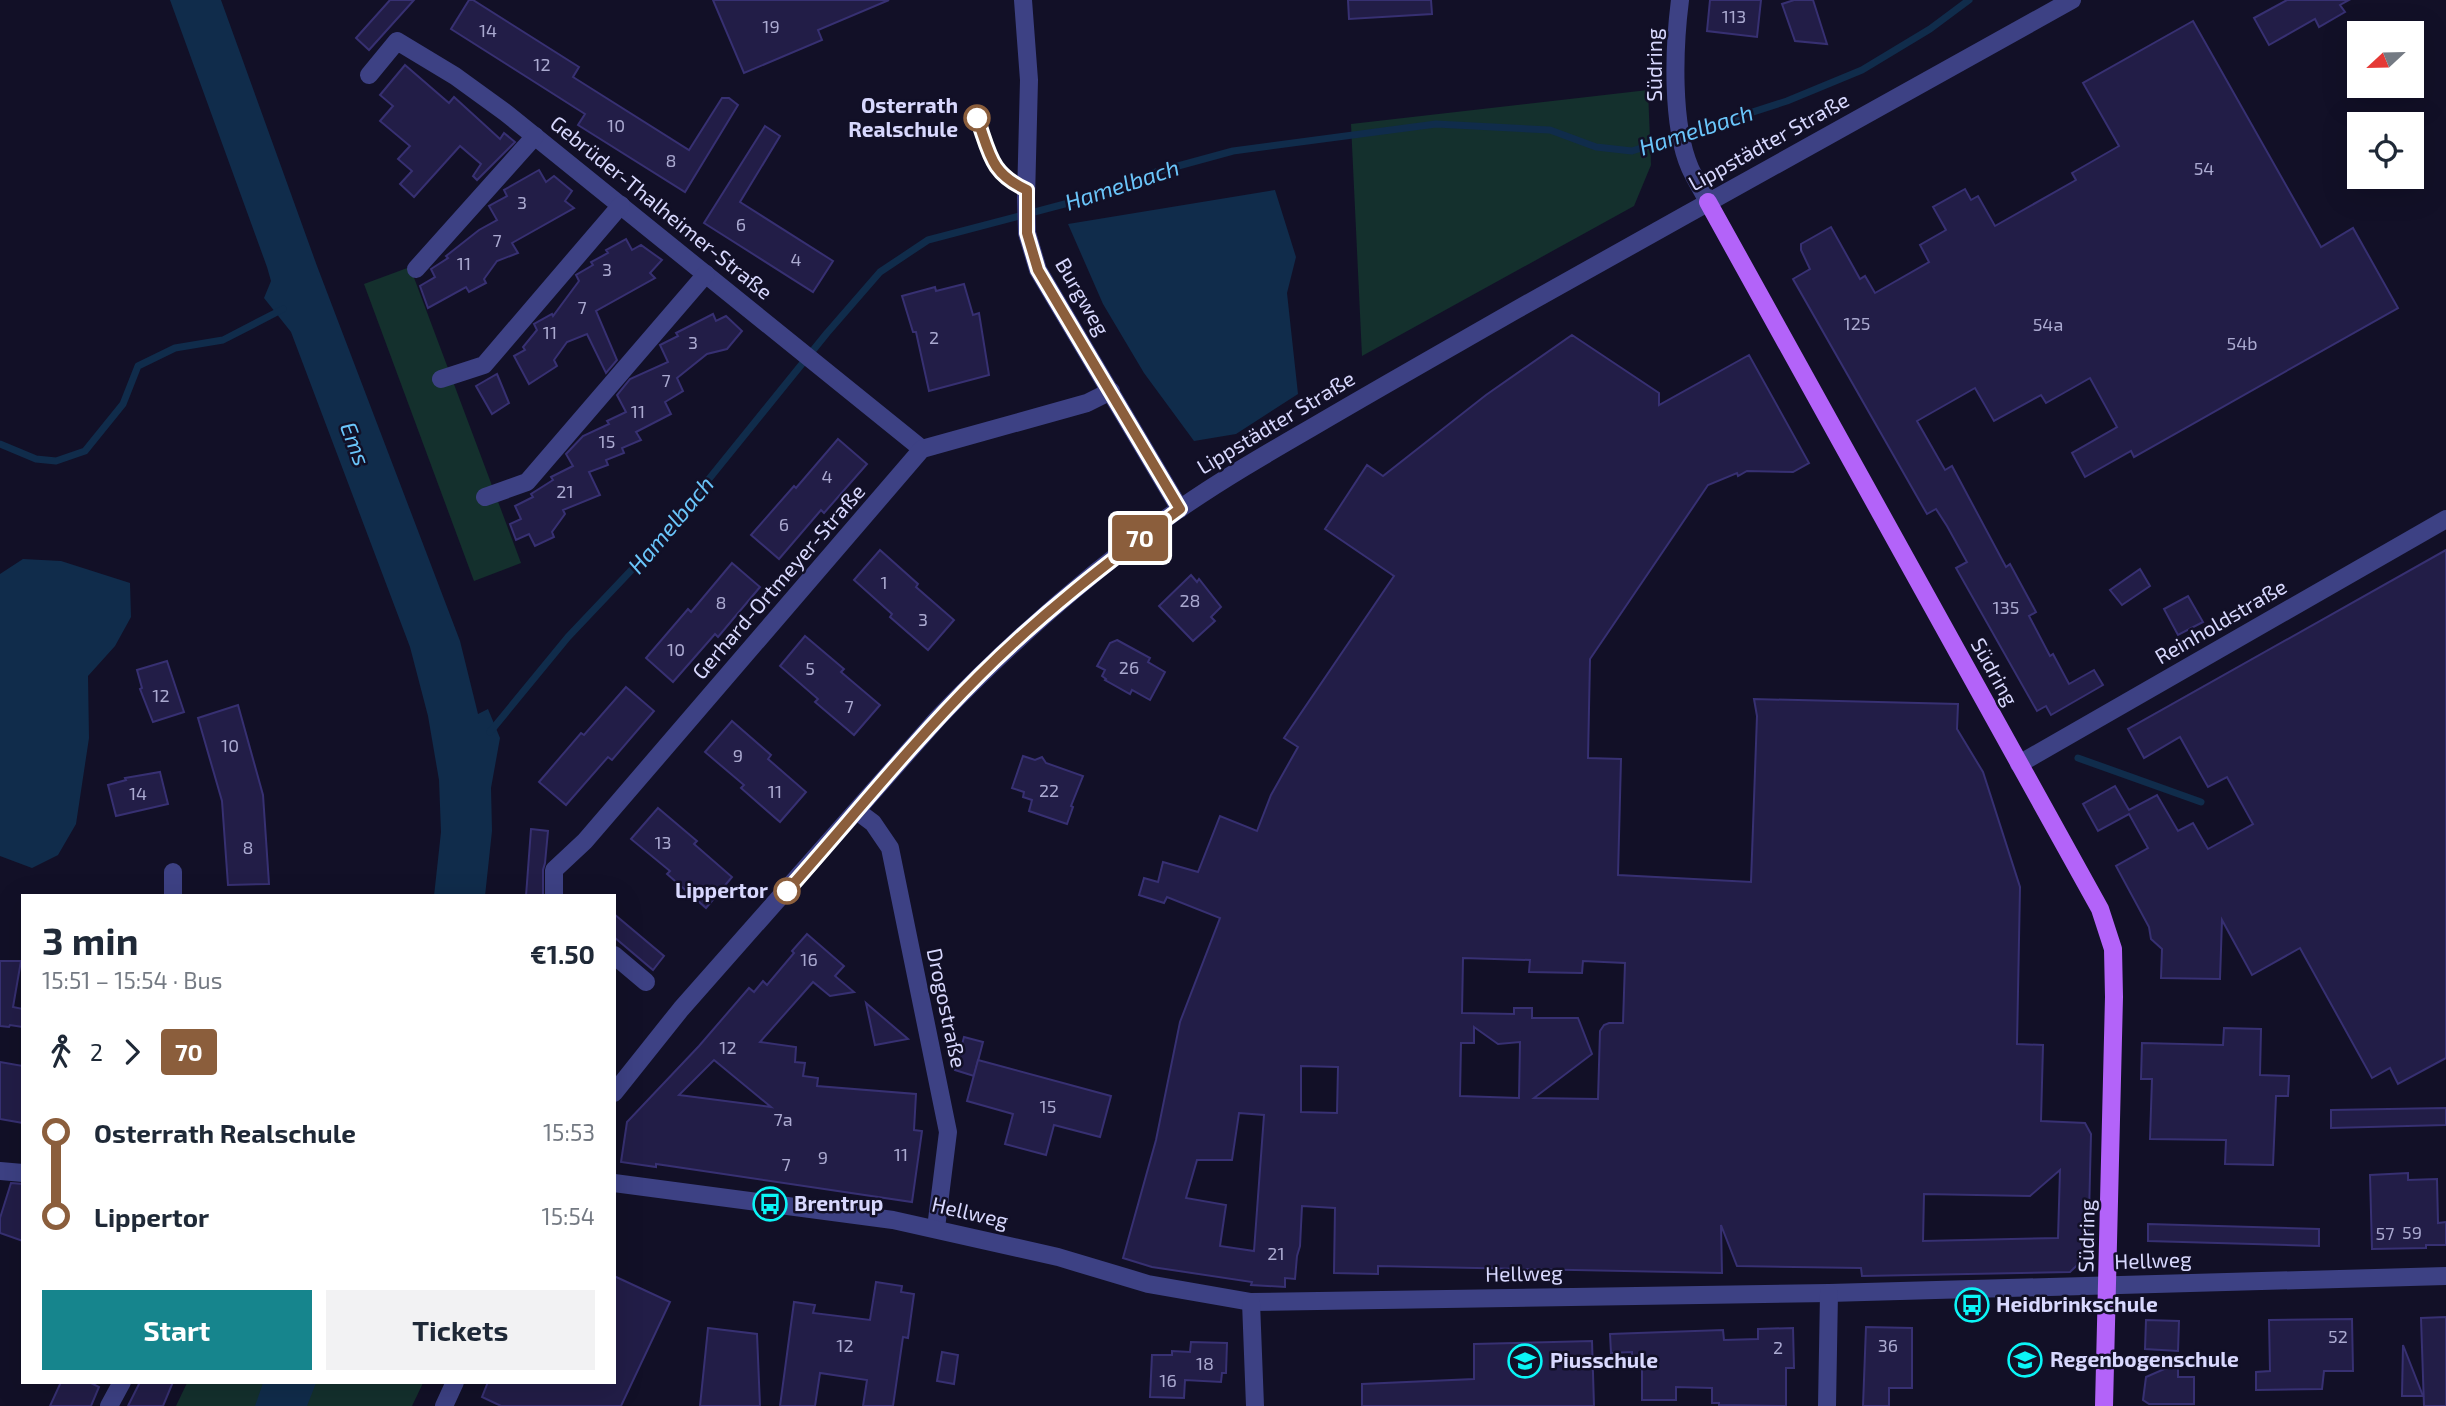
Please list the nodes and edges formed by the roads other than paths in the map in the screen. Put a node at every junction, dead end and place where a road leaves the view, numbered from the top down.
1 (1023, 0) edge
2 (1680, 0) edge
3 (2072, 0) edge
4 (369, 75) dead end
5 (535, 136) junction
6 (1708, 202) junction
7 (621, 205) junction
8 (416, 269) dead end
9 (706, 274) junction
10 (441, 379) dead end
11 (1111, 391) junction
12 (922, 449) junction
13 (485, 497) dead end
14 (1180, 509) junction
15 (2446, 519) edge
16 (2019, 764) junction
17 (857, 811) junction
18 (173, 872) dead end
19 (173, 894) edge
20 (554, 894) edge
21 (616, 957) edge
22 (646, 982) dead end
23 (633, 1069) junction
24 (616, 1080) edge
25 (616, 1090) edge
26 (0, 1171) edge
27 (21, 1173) edge
28 (616, 1182) edge
29 (936, 1228) junction
30 (2446, 1276) edge
31 (2108, 1286) junction
32 (1829, 1293) junction
33 (1251, 1302) junction
34 (121, 1384) edge
35 (454, 1384) edge
36 (109, 1406) edge
37 (444, 1406) edge
38 (1255, 1406) edge
39 (1827, 1406) edge
40 (2104, 1406) edge

1 - 11 street, Burgweg
2 - 6 street, Südring
3 - 6 street, Lippstädter Straße
4 - 5 street, Gebrüder-Thalheimer-Straße
5 - 7 street, Gebrüder-Thalheimer-Straße
5 - 8 street
6 - 14 street, Lippstädter Straße
6 - 16 main road, Südring
7 - 9 street, Gebrüder-Thalheimer-Straße
7 - 10 street
9 - 12 street, Gebrüder-Thalheimer-Straße
9 - 13 street
11 - 12 street
11 - 14 street, Burgweg
12 - 20 street, Gerhard-Ortmeyer-Straße
14 - 17 street, Lippstädter Straße
15 - 16 street, Reinholdstraße
16 - 31 main road, Südring
17 - 23 street, Lippstädter Straße
17 - 29 street, Drogostraße
18 - 19 street
21 - 22 street
23 - 24 street
23 - 25 street, Lippstädter Straße
26 - 27 street
28 - 29 street, Hellweg
29 - 33 street, Hellweg
30 - 31 street, Hellweg
31 - 32 street, Hellweg
31 - 40 main road, Südring
32 - 33 street, Hellweg
32 - 39 street
33 - 38 street
34 - 36 street
35 - 37 street

